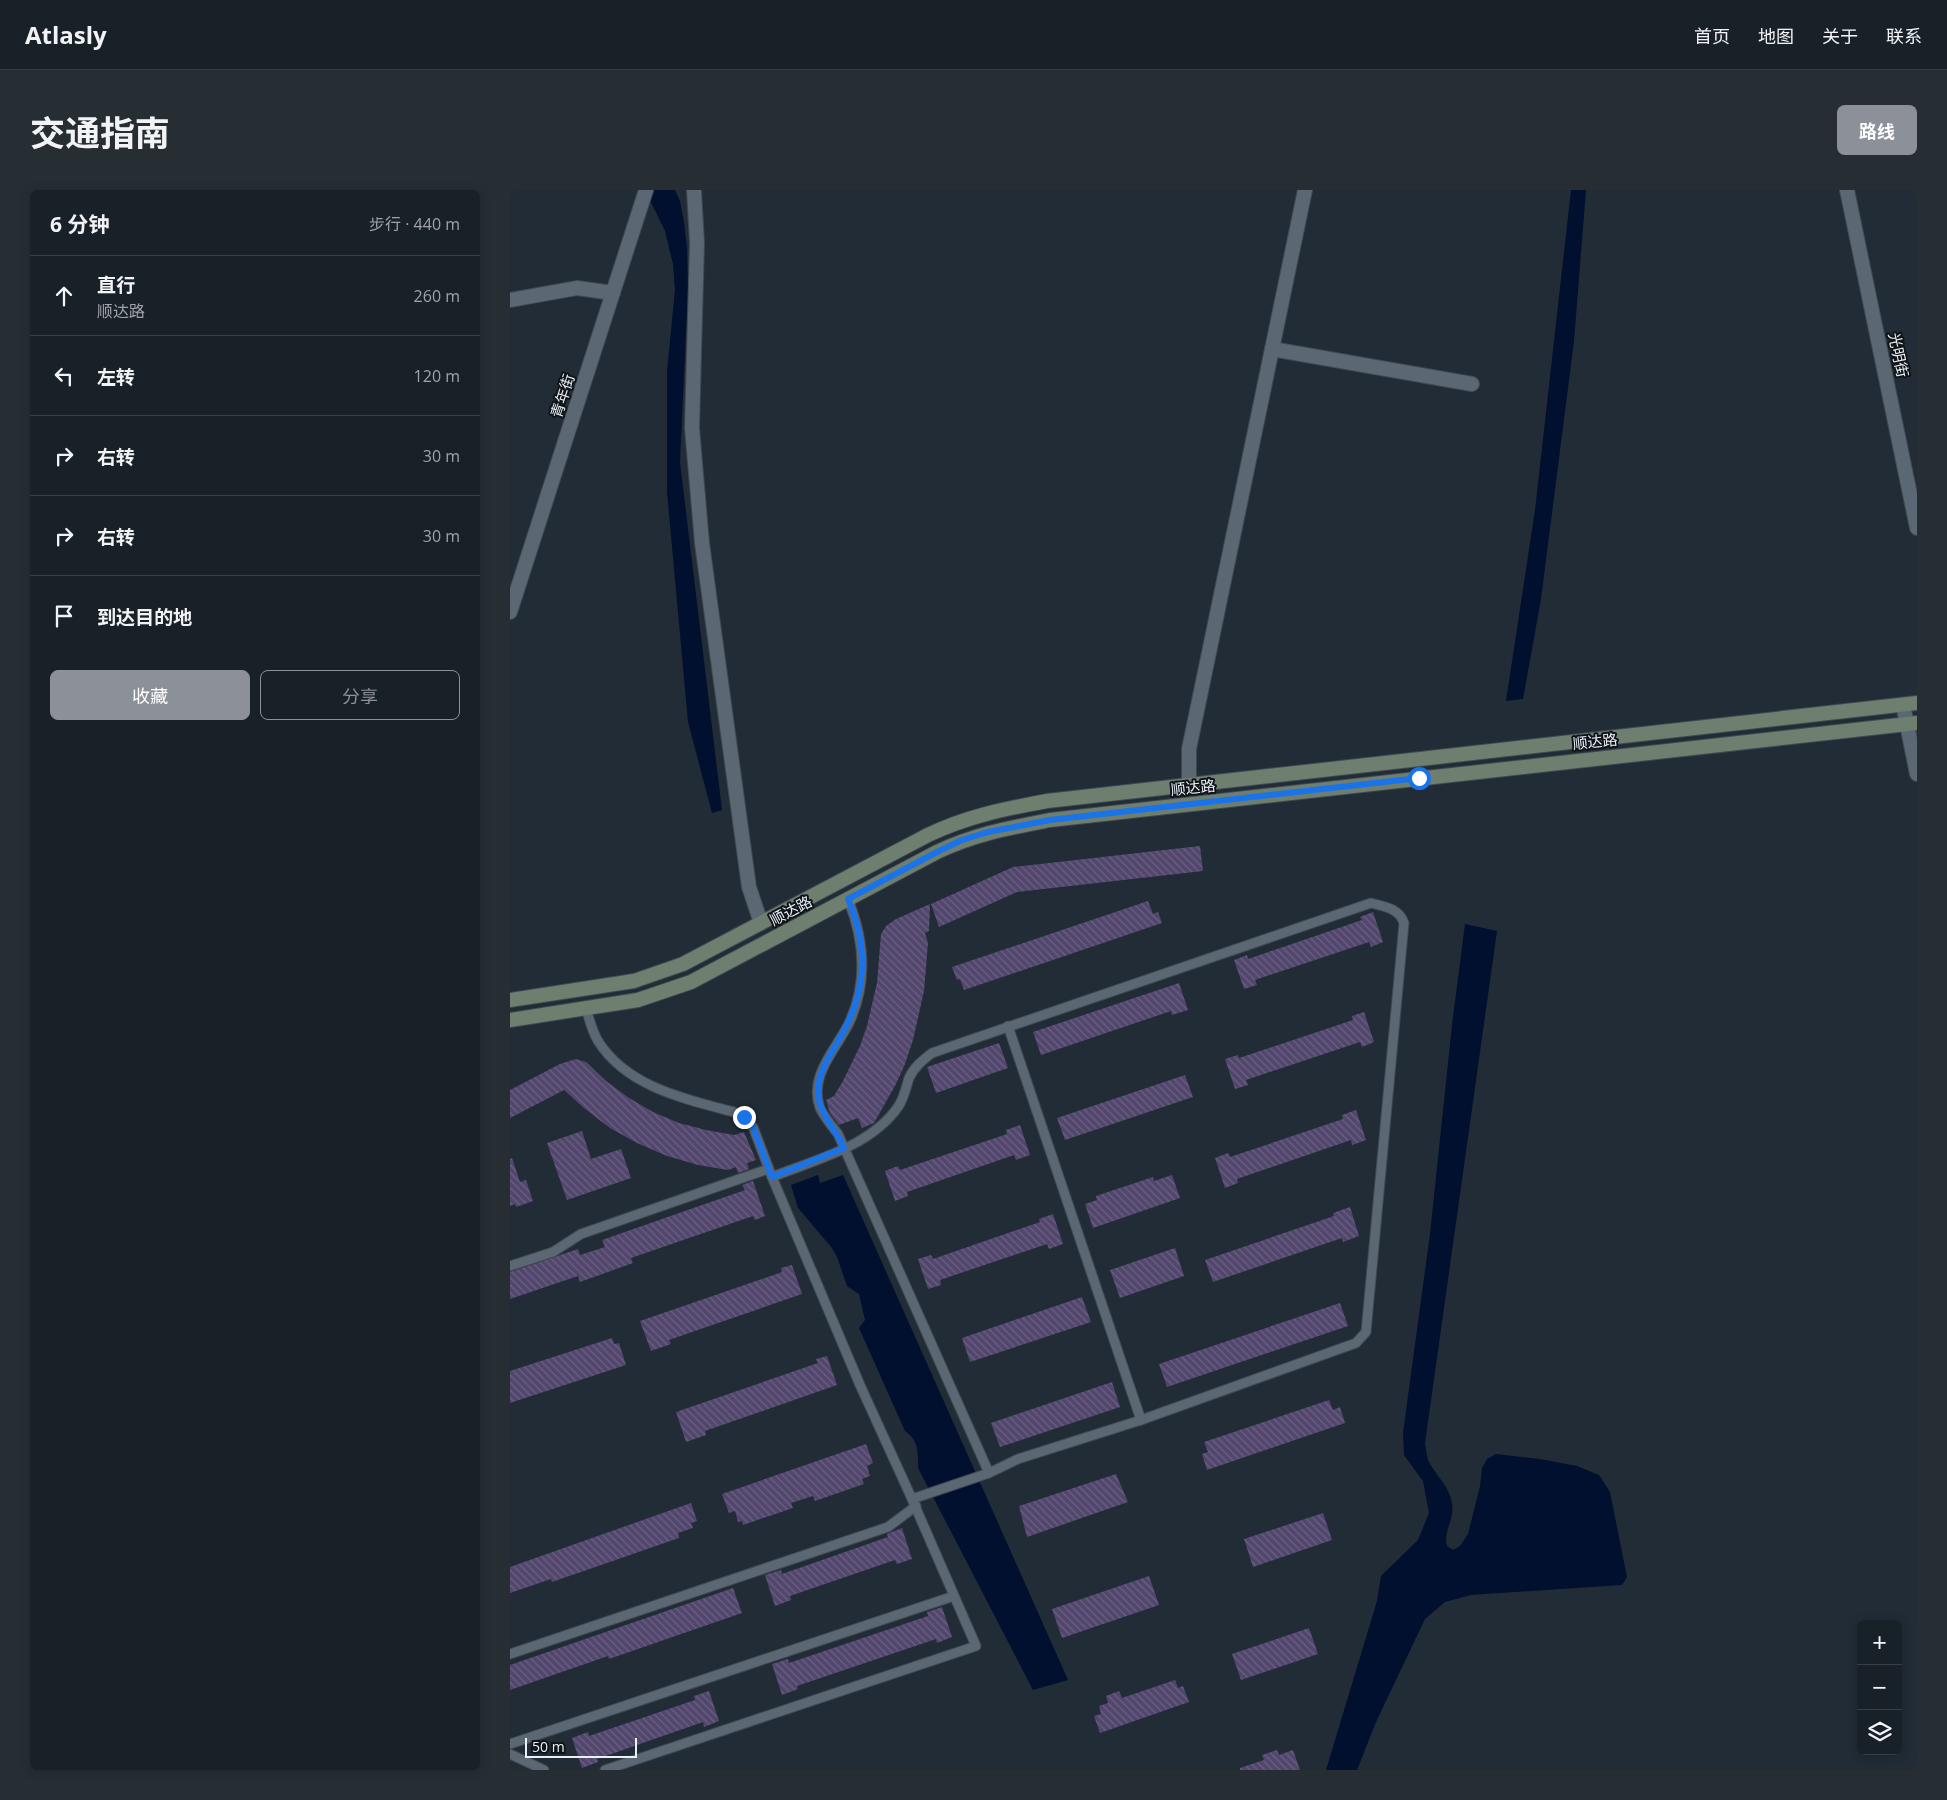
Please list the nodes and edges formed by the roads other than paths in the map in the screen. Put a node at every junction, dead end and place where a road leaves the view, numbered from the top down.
1 (646, 190) edge
2 (694, 190) edge
3 (1305, 190) edge
4 (1847, 190) edge
5 (613, 293) junction
6 (510, 300) edge
7 (1272, 350) junction
8 (1472, 384) dead end
9 (1917, 528) edge
10 (510, 612) edge
11 (1910, 704) edge
12 (1912, 723) edge
13 (1917, 774) edge
14 (1189, 785) junction
15 (848, 899) junction
16 (761, 923) junction
17 (510, 1000) edge
18 (586, 1008) junction
19 (510, 1020) edge
20 (1008, 1026) junction
21 (844, 1148) junction
22 (770, 1173) junction
23 (510, 1266) edge
24 (1140, 1420) junction
25 (989, 1473) junction
26 (914, 1503) junction
27 (954, 1596) junction
28 (510, 1654) edge
29 (510, 1744) edge
30 (510, 1754) edge
31 (544, 1770) edge
32 (605, 1770) edge

1 - 5 street, 青年街
2 - 16 street
3 - 7 street
4 - 9 street, 光明街
5 - 6 street
5 - 10 street, 青年街
7 - 8 street
7 - 14 street
11 - 12 street
11 - 14 main road, 顺达路
12 - 13 street
12 - 15 main road, 顺达路
14 - 16 main road, 顺达路
15 - 18 main road, 顺达路
15 - 21 lane
16 - 17 main road, 顺达路
18 - 19 main road, 顺达路
18 - 22 lane
20 - 21 lane
20 - 24 lane
20 - 24 lane
21 - 22 lane
21 - 25 lane
22 - 23 lane
22 - 26 lane
24 - 25 lane
25 - 26 lane
26 - 27 lane
26 - 28 lane
27 - 29 lane
27 - 32 lane
30 - 31 lane

